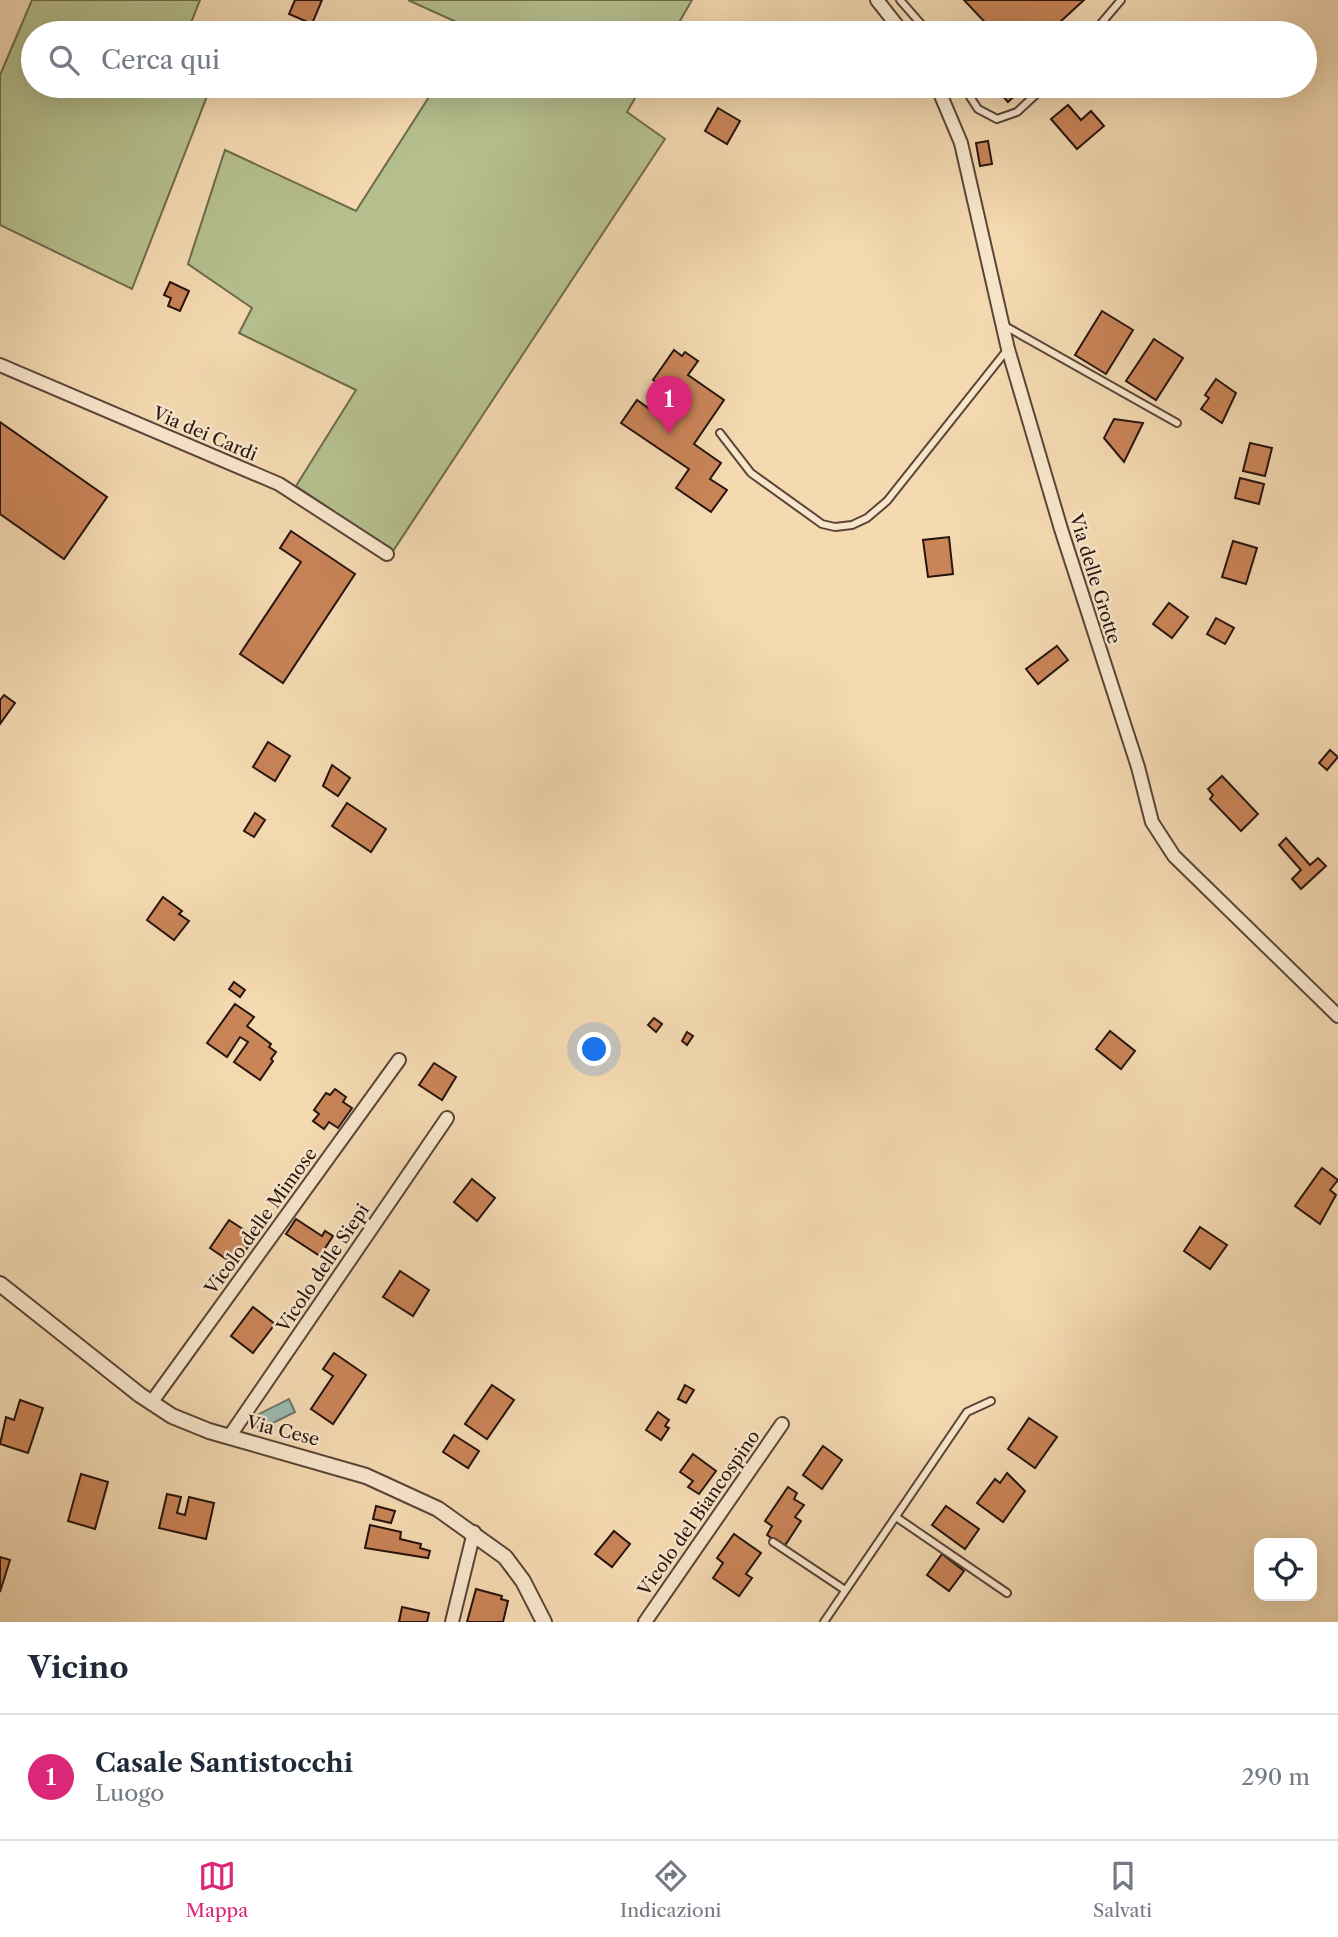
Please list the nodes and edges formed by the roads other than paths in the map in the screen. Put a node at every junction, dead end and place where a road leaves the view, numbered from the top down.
1 (877, 0) edge
2 (900, 0) edge
3 (1121, 0) edge
4 (894, 21) edge
5 (918, 21) edge
6 (1103, 21) edge
7 (942, 98) edge
8 (971, 98) edge
9 (1032, 98) edge
10 (1002, 325) junction
11 (1008, 349) junction
12 (0, 365) edge
13 (1177, 423) dead end
14 (720, 433) dead end
15 (387, 554) dead end
16 (1338, 1016) edge
17 (400, 1060) dead end
18 (447, 1118) dead end
19 (0, 1284) edge
20 (991, 1401) dead end
21 (151, 1403) junction
22 (782, 1423) dead end
23 (229, 1437) junction
24 (896, 1517) junction
25 (474, 1532) junction
26 (773, 1542) dead end
27 (845, 1590) junction
28 (1007, 1593) dead end
29 (452, 1622) edge
30 (544, 1622) edge
31 (645, 1622) edge
32 (824, 1622) edge

1 - 4 street
2 - 5 lane
3 - 6 lane
7 - 10 street, Via delle Grotte
8 - 9 lane
10 - 11 street, Via delle Grotte
10 - 13 lane
11 - 14 lane
11 - 16 street, Via delle Grotte
12 - 15 street, Via dei Cardi
17 - 21 street, Vicolo delle Mimose
18 - 23 street, Vicolo delle Siepi
19 - 21 street, Via Cese
20 - 24 lane
21 - 23 street, Via Cese
22 - 31 street, Vicolo del Biancospino
23 - 25 street, Via Cese
24 - 27 lane
24 - 28 lane
25 - 29 street
25 - 30 street, Via Cese
26 - 27 lane
27 - 32 lane

